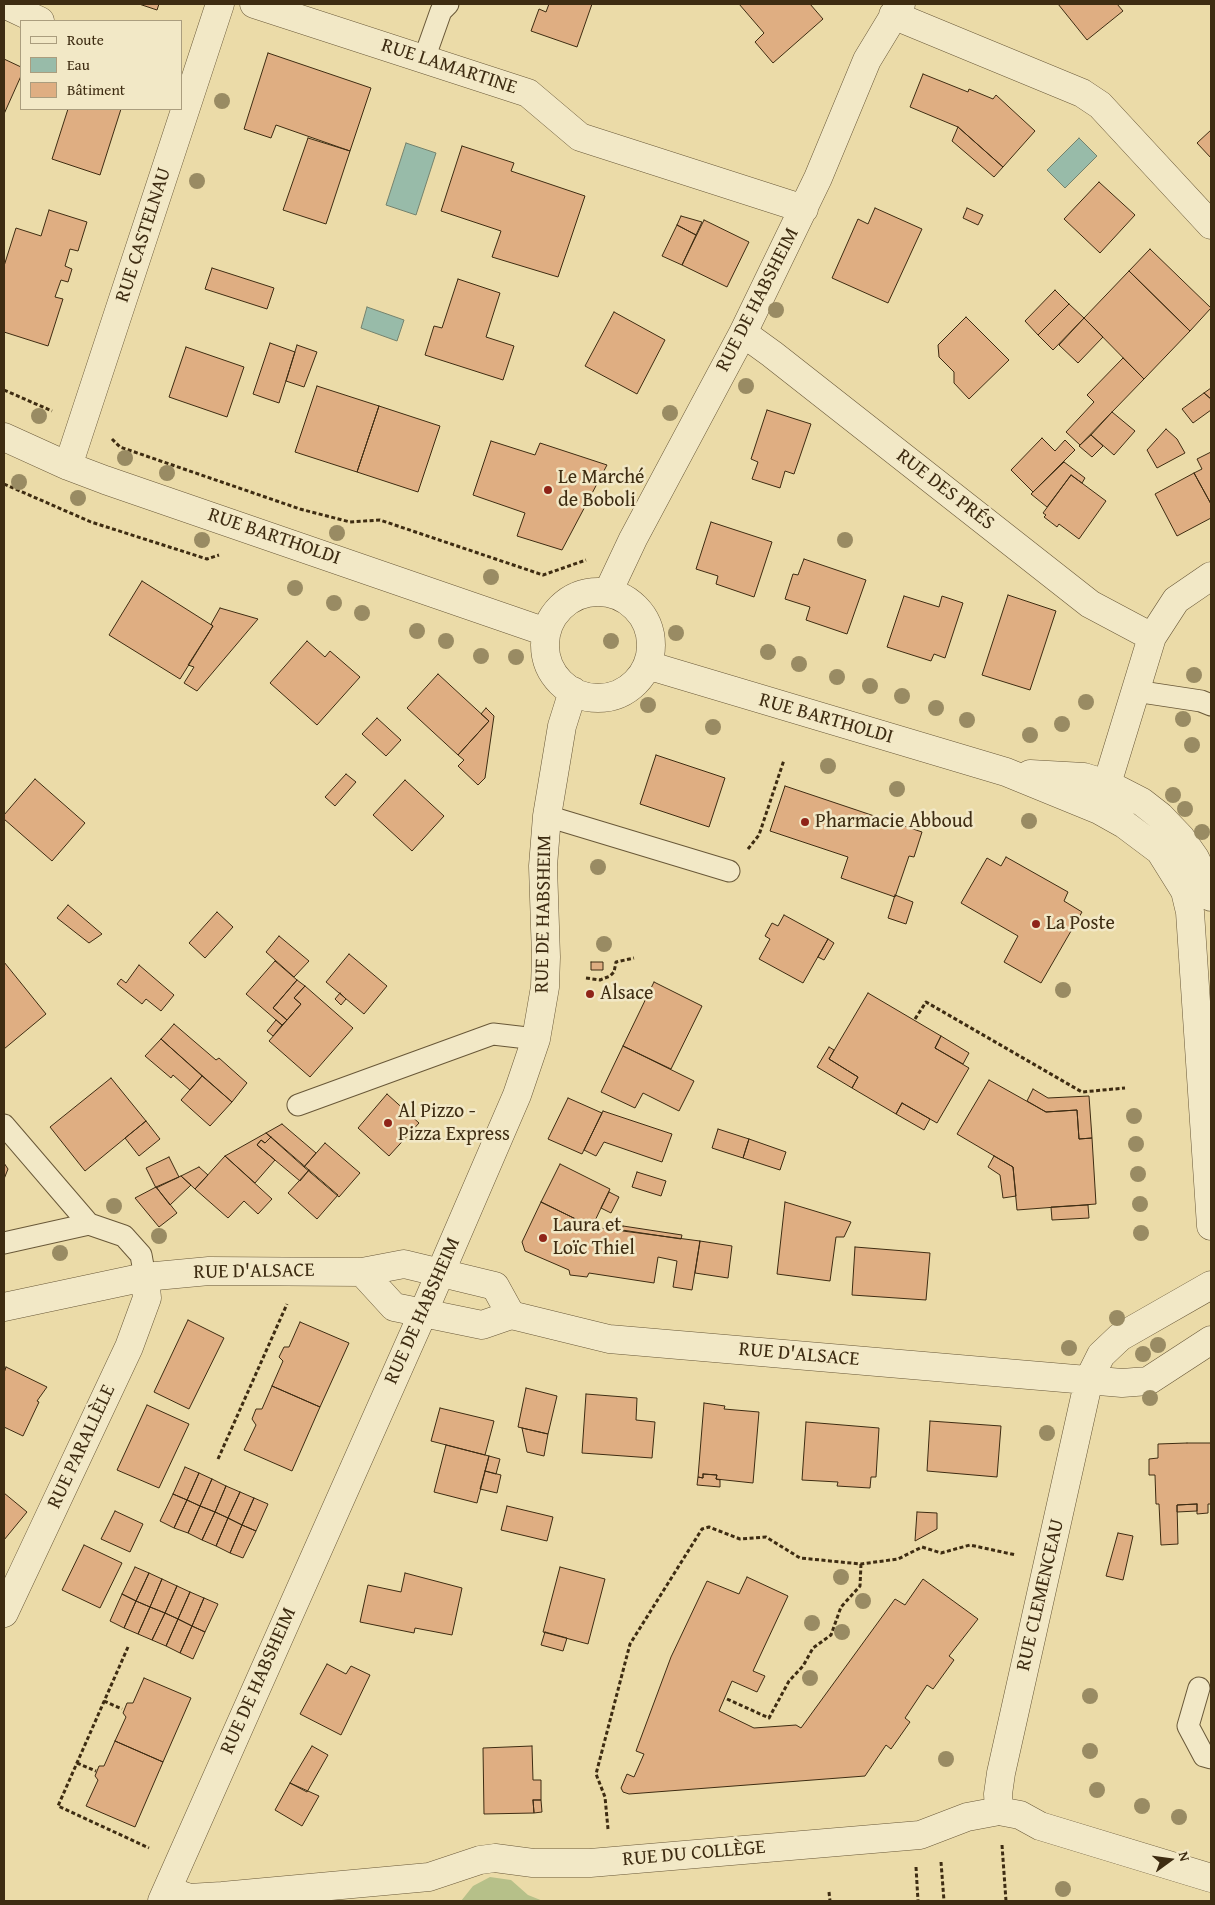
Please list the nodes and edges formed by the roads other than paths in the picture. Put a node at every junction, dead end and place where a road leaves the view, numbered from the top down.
1 (4, 4) edge
2 (220, 4) edge
3 (254, 4) edge
4 (448, 4) edge
5 (897, 10) edge
6 (38, 20) edge
7 (424, 59) junction
8 (189, 73) edge
9 (182, 96) edge
10 (178, 110) edge
11 (804, 209) junction
12 (1211, 225) edge
13 (743, 333) junction
14 (4, 437) edge
15 (68, 466) junction
16 (1211, 576) edge
17 (608, 592) junction
18 (546, 632) junction
19 (1152, 637) junction
20 (647, 665) junction
21 (573, 691) junction
22 (1135, 691) junction
23 (1211, 705) edge
24 (1006, 772) junction
25 (1107, 784) junction
26 (1099, 810) junction
27 (547, 816) junction
28 (729, 871) road end
29 (1203, 887) edge
30 (536, 1039) junction
31 (298, 1105) dead end
32 (4, 1125) edge
33 (89, 1224) junction
34 (1211, 1226) edge
35 (4, 1244) edge
36 (362, 1272) junction
37 (440, 1273) junction
38 (145, 1277) junction
39 (1211, 1285) edge
40 (4, 1308) edge
41 (423, 1313) junction
42 (511, 1315) junction
43 (1211, 1340) edge
44 (1089, 1379) junction
45 (4, 1613) edge
46 (1199, 1688) dead end
47 (1211, 1758) edge
48 (999, 1811) junction
49 (1211, 1878) edge
50 (165, 1895) edge

1 - 6 street
2 - 8 street, RUE CASTELNAU
3 - 7 street, RUE LAMARTINE
4 - 7 lane
5 - 11 street, RUE DE HABSHEIM
5 - 12 street
7 - 11 street, RUE LAMARTINE
8 - 9 street, RUE CASTELNAU
10 - 15 street, RUE CASTELNAU
11 - 13 street, RUE DE HABSHEIM
13 - 17 street, RUE DE HABSHEIM
13 - 19 street, RUE DES PRÉS
14 - 15 street, RUE BARTHOLDI
15 - 18 street, RUE BARTHOLDI
16 - 19 street
17 - 18 street
17 - 20 street
18 - 21 street
19 - 22 street
20 - 21 street
20 - 24 street, RUE BARTHOLDI
21 - 27 street, RUE DE HABSHEIM
22 - 23 lane
22 - 25 street
24 - 25 street, RUE BARTHOLDI
24 - 26 street, RUE BARTHOLDI
25 - 26 street
25 - 29 street
26 - 29 street
27 - 28 lane
27 - 30 street, RUE DE HABSHEIM
29 - 34 street
30 - 31 lane
30 - 37 street, RUE DE HABSHEIM
32 - 33 lane
33 - 35 lane
33 - 38 lane
36 - 37 street, RUE D'ALSACE
36 - 38 street, RUE D'ALSACE
36 - 41 street
37 - 41 street, RUE DE HABSHEIM
37 - 42 street, RUE D'ALSACE
38 - 40 street, RUE D'ALSACE
38 - 45 street, RUE PARALLÈLE
39 - 44 street
41 - 42 street
41 - 50 street, RUE DE HABSHEIM
42 - 44 street, RUE D'ALSACE
43 - 44 street, RUE D'ALSACE
44 - 48 street, RUE CLEMENCEAU
46 - 47 lane
48 - 49 street, RUE DU COLLÈGE
48 - 50 street, RUE DU COLLÈGE

